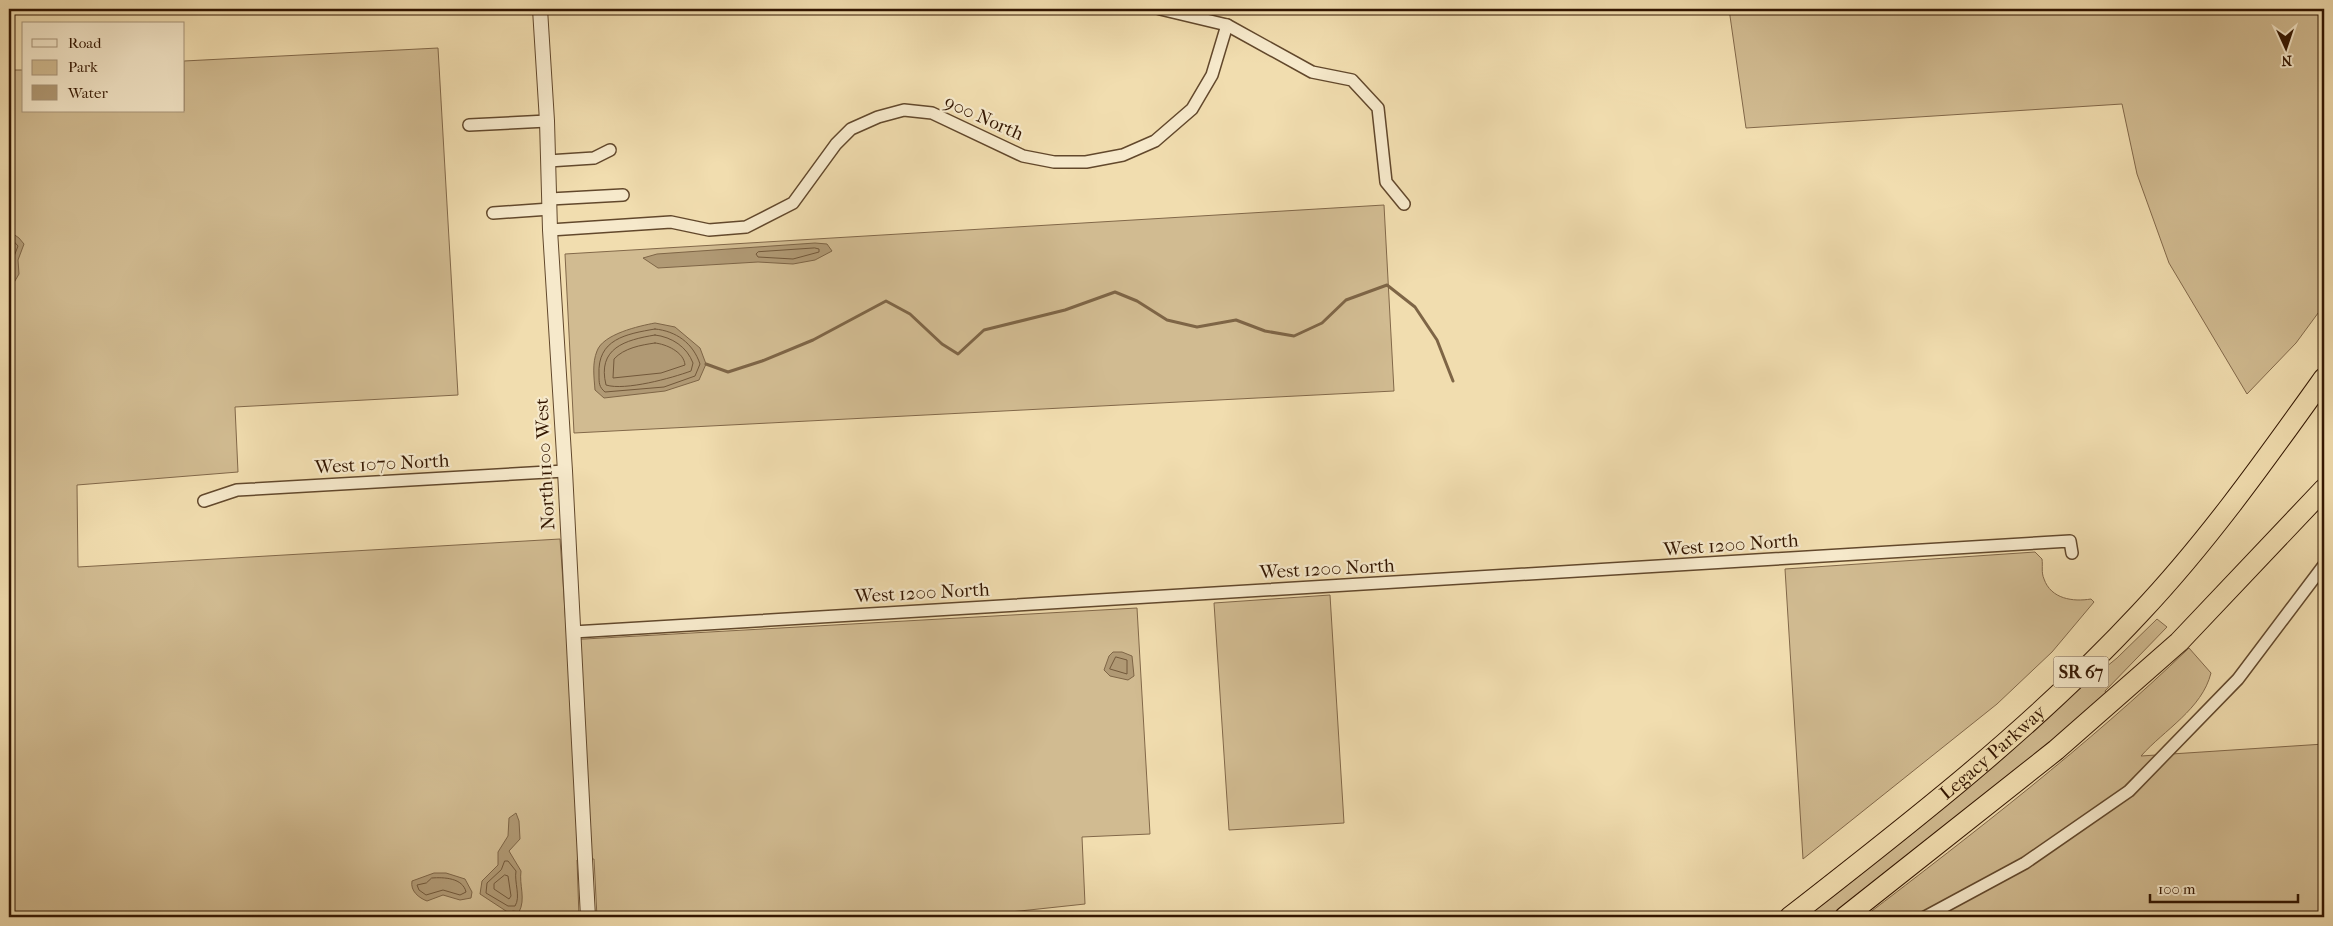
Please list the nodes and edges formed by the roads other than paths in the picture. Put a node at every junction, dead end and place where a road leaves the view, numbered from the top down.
1 (540, 9) edge
2 (1160, 9) edge
3 (1227, 25) junction
4 (547, 121) junction
5 (468, 125) dead end
6 (610, 150) dead end
7 (548, 160) junction
8 (623, 195) dead end
9 (550, 204) junction
10 (1404, 204) dead end
11 (493, 214) dead end
12 (550, 230) junction
13 (2324, 378) edge
14 (565, 470) junction
15 (2324, 489) edge
16 (204, 501) dead end
17 (2072, 553) dead end
18 (2324, 565) edge
19 (573, 632) junction
20 (588, 917) edge
21 (1790, 917) edge
22 (1845, 917) edge
23 (1925, 917) edge

1 - 4 street, North 1100 West
2 - 3 street
3 - 10 street
3 - 12 street, 900 North
4 - 5 street
4 - 7 street, North 1100 West
6 - 7 street
7 - 9 street, North 1100 West
8 - 9 street
9 - 11 street
9 - 12 street, North 1100 West
12 - 14 street, North 1100 West
13 - 21 highway, Legacy Parkway / SR 67
14 - 16 street, West 1070 North
14 - 19 street, North 1100 West
15 - 22 highway, Legacy Parkway / SR 67
17 - 19 street, West 1200 North
18 - 23 street
19 - 20 street, North 1100 West

